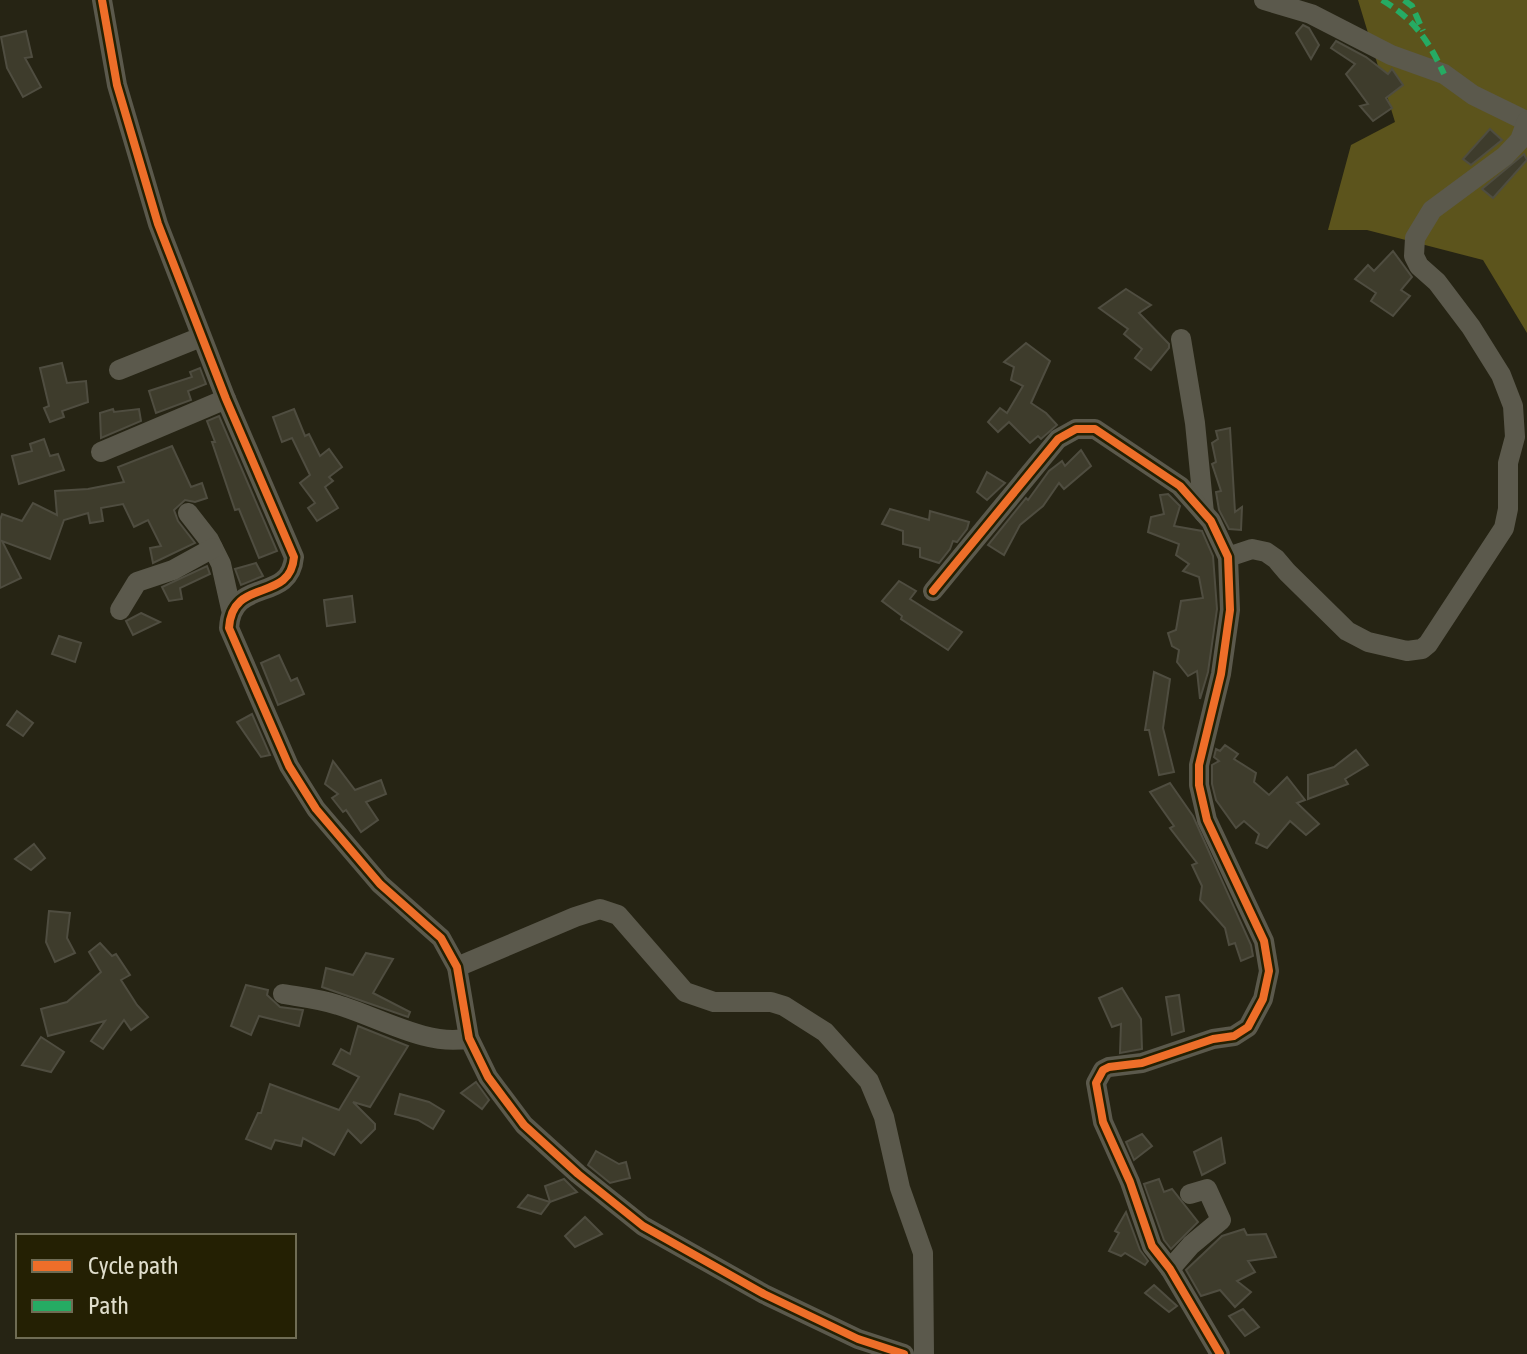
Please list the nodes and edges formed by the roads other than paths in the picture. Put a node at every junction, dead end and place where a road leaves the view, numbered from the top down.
1 (102, 0) edge
2 (1264, 0) edge
3 (1527, 121) edge
4 (201, 337) junction
5 (1181, 339) dead end
6 (119, 370) dead end
7 (226, 399) junction
8 (101, 452) dead end
9 (188, 513) dead end
10 (1204, 513) junction
11 (213, 548) junction
12 (1228, 557) junction
13 (933, 591) dead end
14 (231, 609) junction
15 (120, 610) dead end
16 (457, 967) junction
17 (283, 994) dead end
18 (469, 1038) junction
19 (1190, 1194) dead end
20 (1170, 1269) junction
21 (904, 1354) edge
22 (924, 1354) edge
23 (1220, 1354) edge

1 - 4 street
2 - 3 street
3 - 12 street
4 - 6 street
4 - 7 street
5 - 10 street
7 - 8 street
7 - 14 street
9 - 11 street
10 - 12 street
10 - 13 street
11 - 14 street
11 - 15 street
12 - 20 street
14 - 16 street
16 - 18 street
16 - 22 street
17 - 18 street
18 - 21 street
19 - 20 street
20 - 23 street

